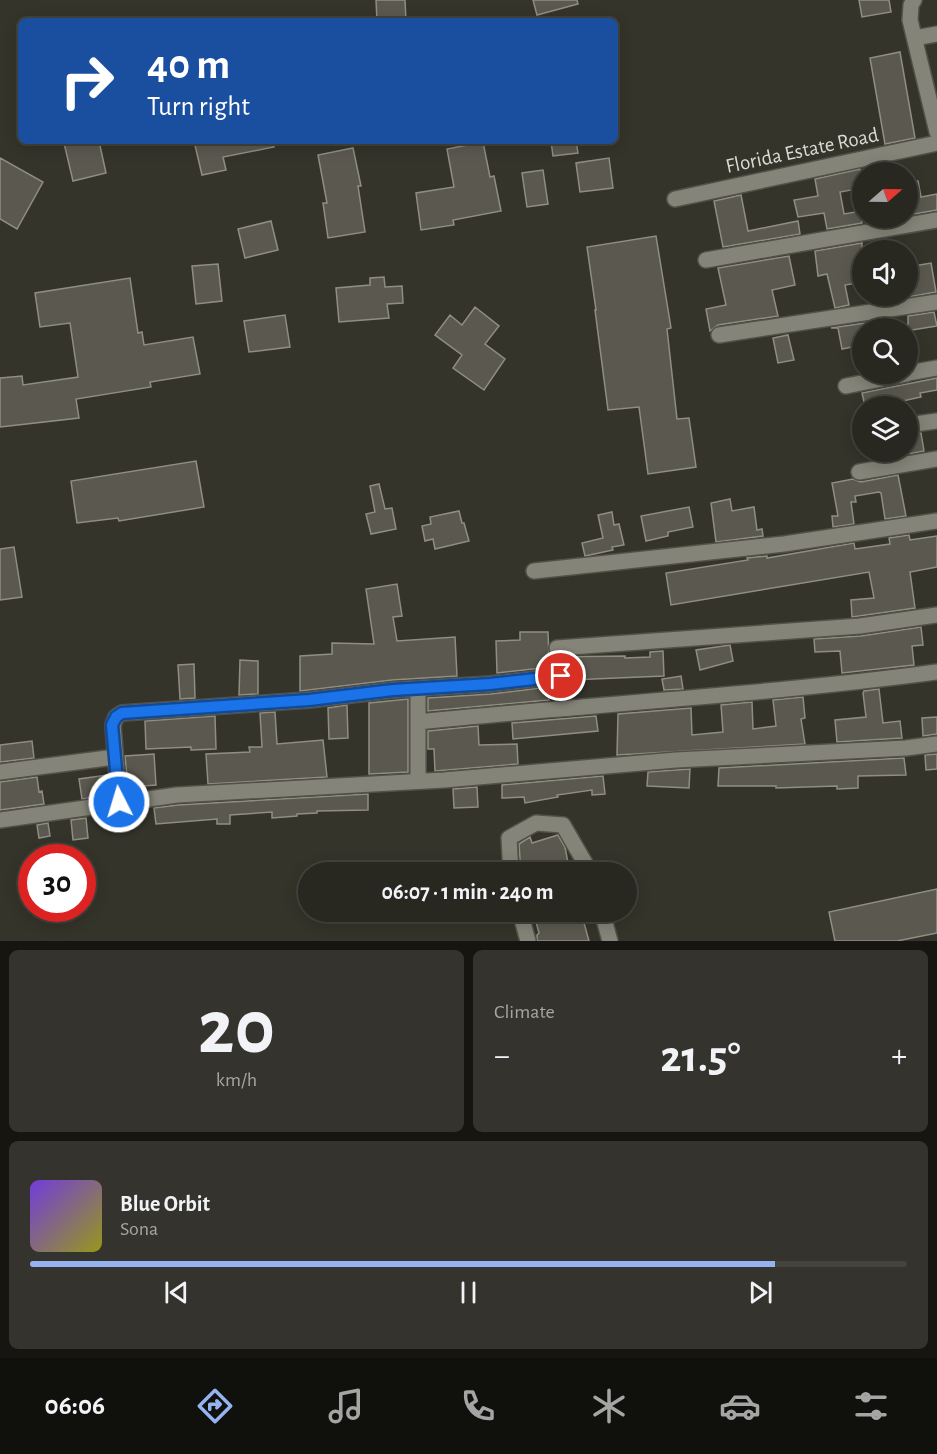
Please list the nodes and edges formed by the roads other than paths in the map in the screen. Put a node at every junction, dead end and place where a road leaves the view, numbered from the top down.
1 (914, 0) edge
2 (937, 34) edge
3 (915, 38) junction
4 (931, 81) edge
5 (937, 132) edge
6 (937, 143) edge
7 (675, 199) dead end
8 (937, 220) edge
9 (706, 260) dead end
10 (937, 302) edge
11 (719, 335) dead end
12 (937, 368) edge
13 (918, 372) edge
14 (856, 384) edge
15 (846, 386) dead end
16 (937, 421) edge
17 (918, 424) edge
18 (937, 459) edge
19 (859, 472) dead end
20 (937, 520) edge
21 (534, 571) dead end
22 (937, 615) edge
23 (557, 648) dead end
24 (937, 672) edge
25 (561, 676) dead end
26 (418, 689) junction
27 (418, 722) junction
28 (937, 744) edge
29 (116, 757) junction
30 (0, 772) edge
31 (418, 780) junction
32 (119, 802) junction
33 (0, 820) edge
34 (510, 862) edge
35 (584, 862) edge
36 (523, 922) edge
37 (605, 922) edge
38 (528, 941) edge
39 (610, 941) edge

1 - 3 street
2 - 3 street
3 - 4 street
4 - 5 street
6 - 7 street, Florida Estate Road
8 - 9 street
10 - 11 street
12 - 13 street
14 - 15 street
16 - 17 street
18 - 19 street
20 - 21 street
22 - 23 street
24 - 27 street
25 - 26 street
26 - 27 street
26 - 29 street
27 - 31 street
28 - 31 street
29 - 30 street
29 - 32 street
31 - 32 street
32 - 33 street
34 - 35 street
36 - 38 street
37 - 39 street

